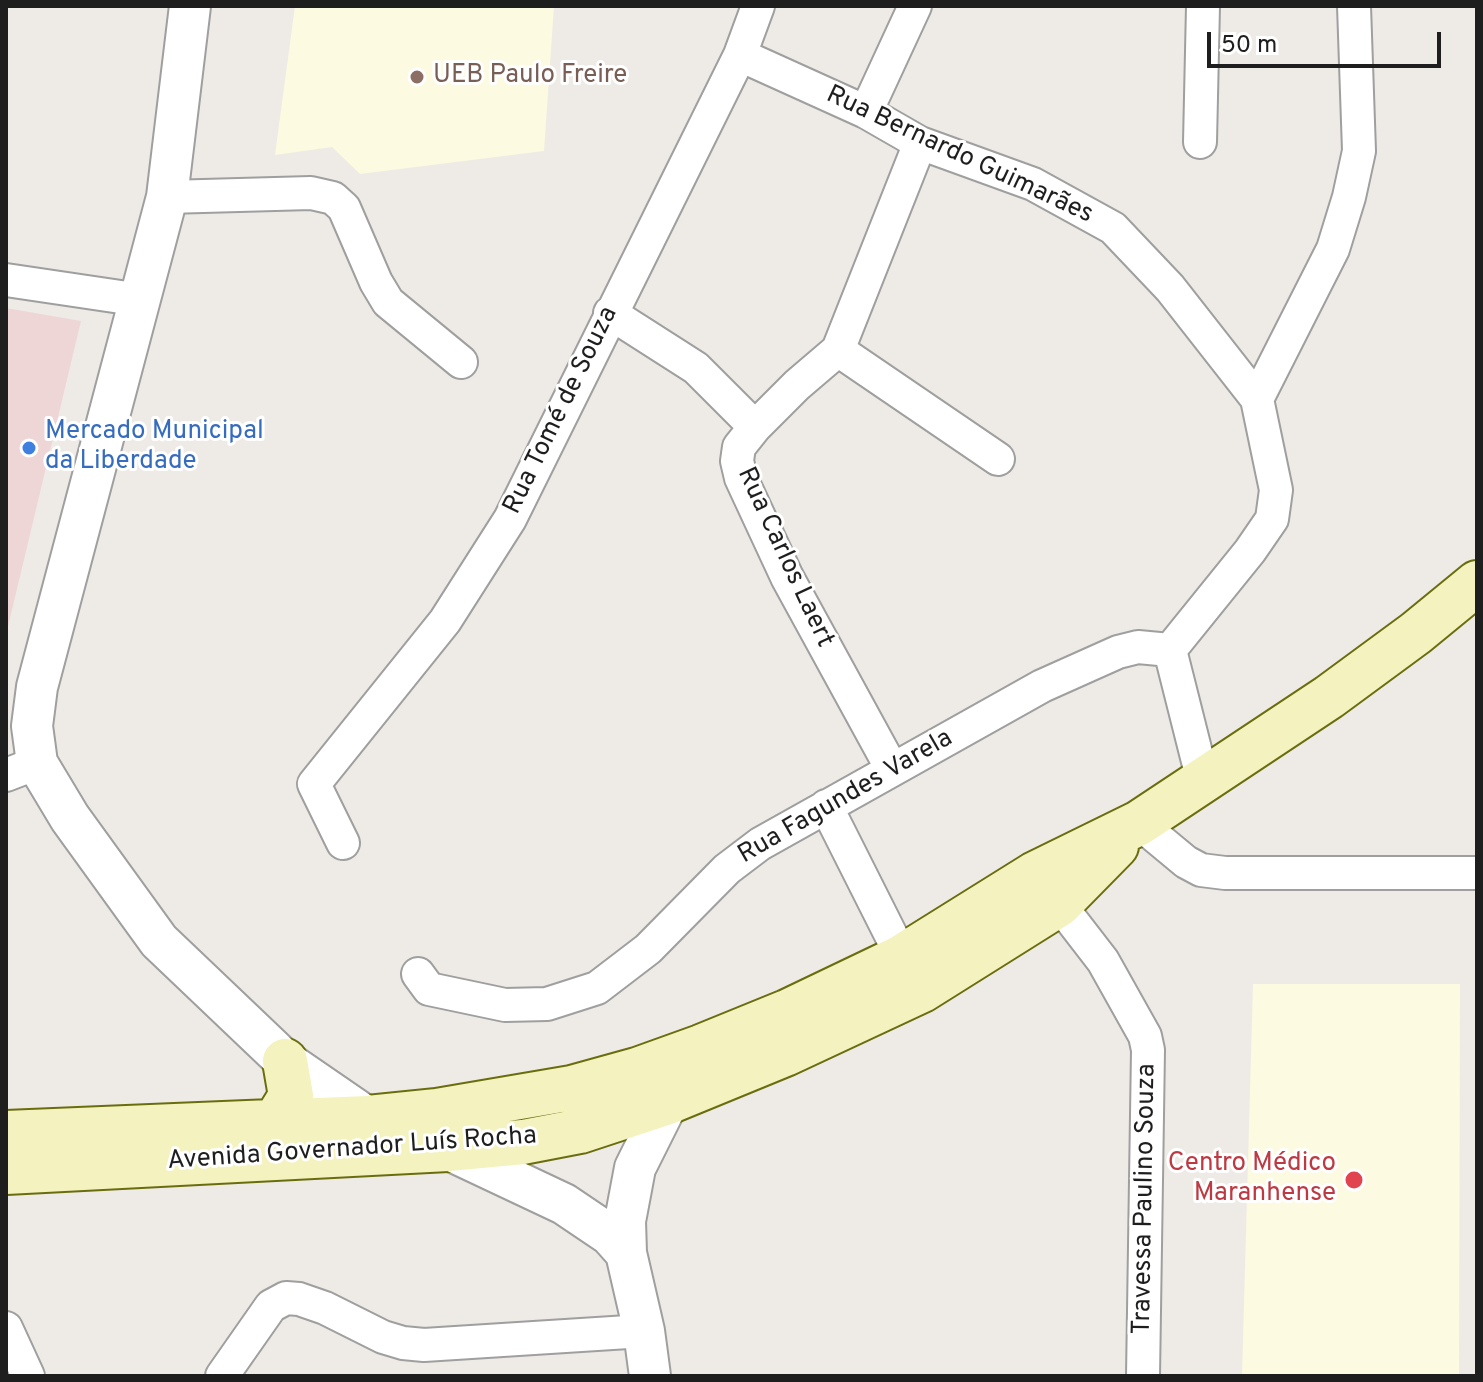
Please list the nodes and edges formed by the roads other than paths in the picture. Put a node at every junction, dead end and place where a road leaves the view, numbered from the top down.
1 (190, 6) edge
2 (758, 6) edge
3 (915, 6) edge
4 (1203, 6) edge
5 (1354, 6) edge
6 (740, 55) junction
7 (866, 112) junction
8 (1200, 142) dead end
9 (920, 143) junction
10 (167, 197) junction
11 (6, 280) edge
12 (141, 300) junction
13 (610, 313) junction
14 (838, 350) junction
15 (461, 362) dead end
16 (1257, 399) junction
17 (755, 427) junction
18 (998, 459) dead end
19 (1477, 583) edge
20 (1170, 650) junction
21 (22, 769) edge
22 (892, 769) junction
23 (1203, 781) junction
24 (826, 806) junction
25 (1139, 823) junction
26 (343, 843) dead end
27 (1477, 873) edge
28 (1059, 904) junction
29 (902, 957) junction
30 (418, 974) dead end
31 (285, 1061) junction
32 (668, 1102) junction
33 (368, 1118) junction
34 (275, 1122) junction
35 (6, 1133) edge
36 (448, 1149) junction
37 (6, 1172) edge
38 (626, 1253) junction
39 (6, 1329) edge
40 (644, 1331) junction
41 (28, 1376) edge
42 (222, 1376) edge
43 (650, 1376) edge
44 (1143, 1376) edge

1 - 10 street
2 - 6 street, Rua Tomé de Souza
3 - 7 street
4 - 8 street
5 - 16 street
6 - 7 street, Rua Bernardo Guimarães
6 - 13 street, Rua Tomé de Souza
7 - 9 street, Rua Bernardo Guimarães
9 - 14 street
9 - 16 street, Rua Bernardo Guimarães
10 - 12 street
10 - 15 street
11 - 12 street
12 - 21 street
13 - 17 street, Rua Carlos Laert
13 - 26 street, Rua Tomé de Souza
14 - 17 street
14 - 18 street
16 - 20 street, Rua Bernardo Guimarães
17 - 22 street, Rua Carlos Laert
19 - 23 main road, Avenida Governador Luís Rocha
20 - 22 street, Rua Fagundes Varela
20 - 23 street
21 - 31 street
22 - 24 street, Rua Fagundes Varela
23 - 25 main road, Avenida Governador Luís Rocha
24 - 29 street
24 - 30 street, Rua Fagundes Varela
25 - 27 street
25 - 28 main road, Avenida Governador Luís Rocha
25 - 29 main road, Avenida Governador Luís Rocha
28 - 32 main road, Avenida Governador Luís Rocha
28 - 44 street, Travessa Paulino Souza
29 - 33 main road, Avenida Governador Luís Rocha
31 - 33 street
31 - 34 main road
32 - 36 main road, Avenida Governador Luís Rocha
32 - 38 street
33 - 34 main road, Avenida Governador Luís Rocha
33 - 36 street
34 - 35 main road, Avenida Governador Luís Rocha
36 - 37 main road, Avenida Governador Luís Rocha
36 - 38 street
38 - 40 street
39 - 41 street
40 - 42 street
40 - 43 street

